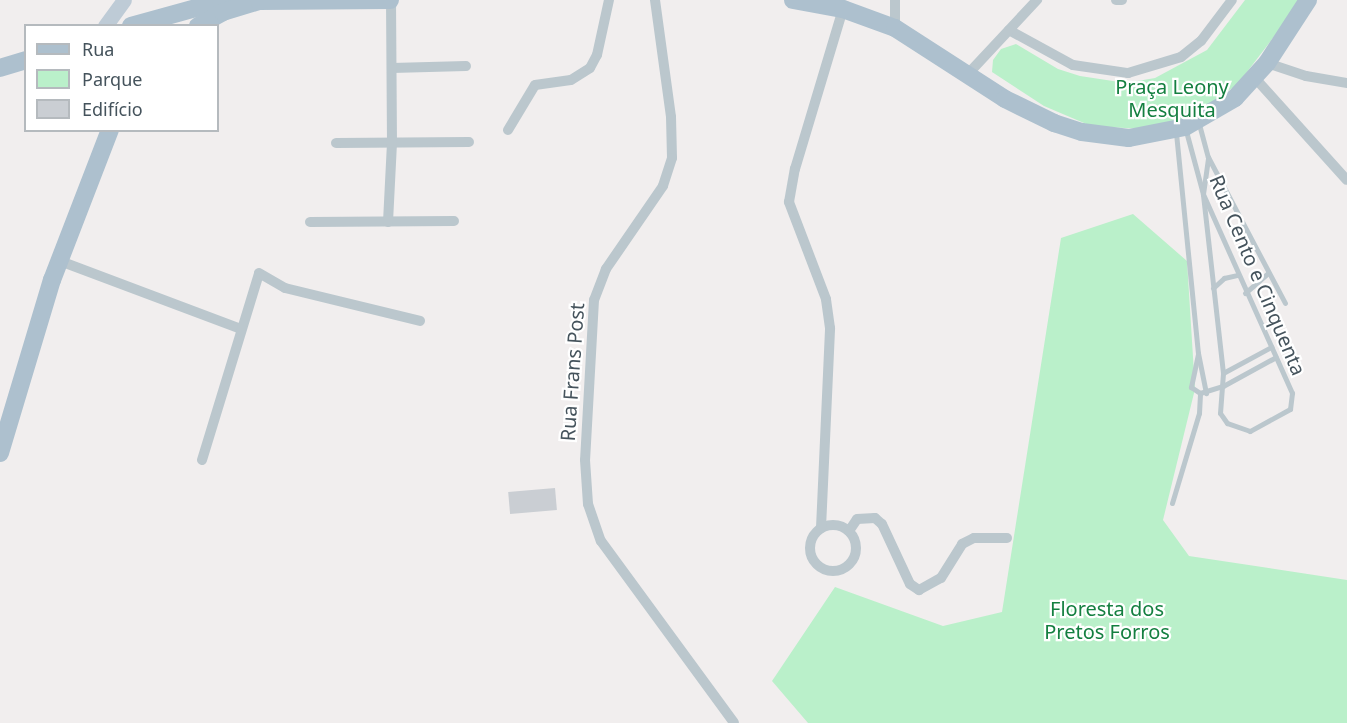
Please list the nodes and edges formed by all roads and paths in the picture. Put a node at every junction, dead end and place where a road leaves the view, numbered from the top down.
1 (124, 0) edge
2 (390, 0) edge
3 (609, 0) edge
4 (655, 0) edge
5 (793, 0) edge
6 (895, 0) edge
7 (1037, 0) edge
8 (1116, 0) edge
9 (1122, 0) edge
10 (1232, 0) edge
11 (1308, 0) edge
12 (217, 1) edge
13 (267, 1) edge
14 (843, 9) junction
15 (106, 24) edge
16 (138, 24) edge
17 (202, 24) edge
18 (895, 28) junction
19 (1009, 30) junction
20 (24, 61) edge
21 (1267, 63) junction
22 (466, 66) dead end
23 (0, 68) edge
24 (392, 68) junction
25 (967, 75) junction
26 (1255, 78) junction
27 (1347, 83) edge
28 (1186, 126) junction
29 (508, 130) dead end
30 (109, 132) edge
31 (336, 142) dead end
32 (469, 142) dead end
33 (392, 143) junction
34 (1208, 157) junction
35 (1347, 180) edge
36 (1203, 194) junction
37 (454, 221) dead end
38 (310, 222) dead end
39 (388, 222) junction
40 (60, 261) junction
41 (1268, 273) junction
42 (1237, 275) junction
43 (1214, 288) junction
44 (1245, 293) junction
45 (1285, 303) dead end
46 (420, 321) dead end
47 (241, 329) junction
48 (1271, 347) junction
49 (1198, 354) junction
50 (1276, 357) junction
51 (1223, 373) junction
52 (1223, 386) junction
53 (1203, 393) junction
54 (0, 453) edge
55 (202, 460) dead end
56 (1172, 503) dead end
57 (821, 528) junction
58 (849, 531) junction
59 (1007, 538) dead end
60 (734, 723) edge

1 - 15 street
2 - 13 main road
2 - 24 street
3 - 29 street
4 - 60 street, Rua Frans Post
5 - 14 main road
6 - 18 street
7 - 19 street
8 - 9 street
10 - 19 street
11 - 21 main road
12 - 13 main road
12 - 16 main road
13 - 17 main road
14 - 18 main road
14 - 57 street
18 - 25 main road
19 - 25 street
20 - 23 main road
21 - 26 main road
21 - 27 street
22 - 24 street
24 - 33 street
25 - 28 main road
26 - 28 main road
26 - 35 street
28 - 34 lane
28 - 36 lane, Rua Cento e Cinquenta
28 - 49 lane
30 - 40 main road
31 - 33 street
32 - 33 street
33 - 39 street
34 - 36 lane
34 - 41 lane
36 - 42 lane, Rua Cento e Cinquenta
36 - 43 lane
37 - 39 street
38 - 39 street
40 - 47 street
40 - 54 main road
41 - 44 lane
41 - 45 lane
42 - 43 lane
42 - 44 lane, Rua Cento e Cinquenta
43 - 51 lane
44 - 48 lane, Rua Cento e Cinquenta
46 - 47 street
47 - 55 street
48 - 50 lane, Rua Cento e Cinquenta
48 - 51 lane
49 - 53 lane
49 - 53 lane
50 - 52 lane
50 - 52 lane, Rua Cento e Cinquenta
51 - 52 lane
52 - 53 lane
53 - 56 lane
57 - 58 street
57 - 58 street
58 - 59 street

